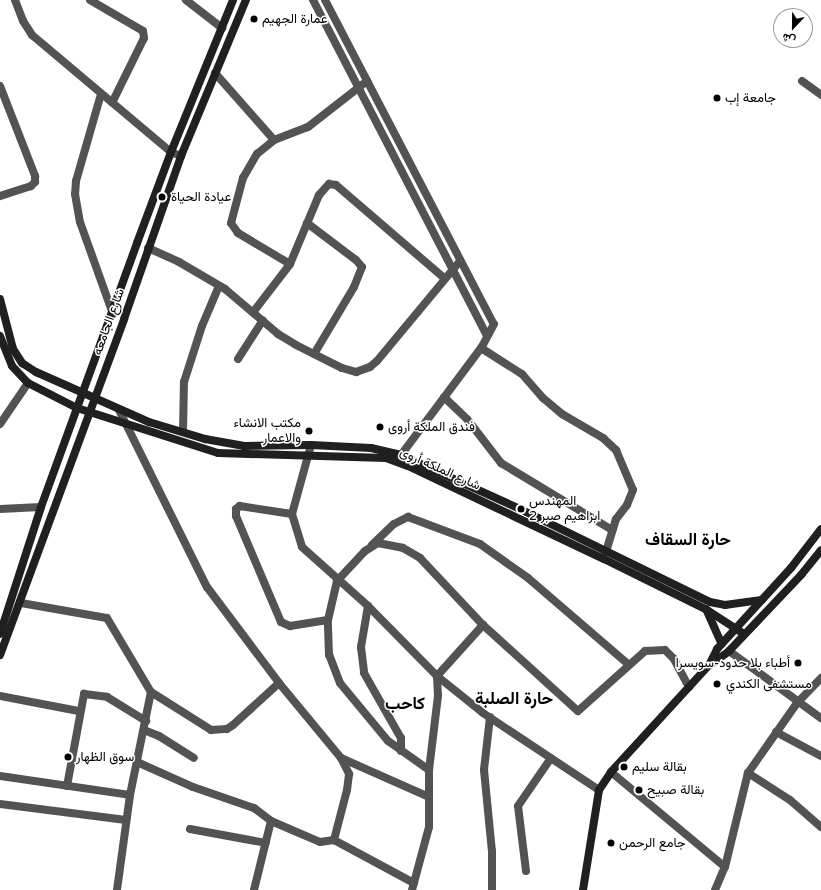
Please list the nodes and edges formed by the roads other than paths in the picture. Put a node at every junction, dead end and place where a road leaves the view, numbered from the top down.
1 (16, 0) edge
2 (90, 0) edge
3 (186, 0) edge
4 (233, 0) edge
5 (246, 0) edge
6 (313, 0) edge
7 (325, 0) edge
8 (222, 28) junction
9 (215, 73) junction
10 (367, 81) junction
11 (802, 81) dead end
12 (0, 86) edge
13 (358, 89) junction
14 (101, 94) junction
15 (821, 95) edge
16 (112, 102) junction
17 (274, 140) junction
18 (170, 152) junction
19 (181, 156) junction
20 (0, 196) edge
21 (307, 223) junction
22 (148, 248) junction
23 (460, 261) junction
24 (290, 264) junction
25 (451, 270) junction
26 (444, 278) junction
27 (219, 286) junction
28 (0, 299) edge
29 (254, 311) junction
30 (113, 314) junction
31 (263, 320) junction
32 (0, 336) edge
33 (487, 336) junction
34 (480, 348) junction
35 (314, 354) junction
36 (238, 359) dead end
37 (28, 383) junction
38 (82, 393) junction
39 (444, 396) junction
40 (94, 398) junction
41 (77, 408) junction
42 (119, 410) junction
43 (88, 412) junction
44 (0, 424) edge
45 (127, 424) junction
46 (183, 432) junction
47 (311, 445) junction
48 (310, 455) junction
49 (401, 455) junction
50 (41, 507) junction
51 (0, 509) edge
52 (292, 514) junction
53 (612, 530) junction
54 (820, 532) edge
55 (372, 545) junction
56 (821, 550) edge
57 (606, 551) junction
58 (337, 581) junction
59 (762, 600) junction
60 (21, 603) junction
61 (368, 606) junction
62 (706, 610) junction
63 (328, 620) junction
64 (483, 625) junction
65 (736, 629) junction
66 (0, 634) edge
67 (744, 634) junction
68 (722, 644) junction
69 (730, 651) junction
70 (0, 655) edge
71 (629, 665) junction
72 (709, 665) junction
73 (437, 676) junction
74 (821, 678) edge
75 (279, 683) junction
76 (689, 687) junction
77 (151, 692) junction
78 (0, 696) edge
79 (797, 703) junction
80 (79, 711) junction
81 (490, 717) junction
82 (821, 718) edge
83 (146, 721) junction
84 (144, 730) junction
85 (776, 732) junction
86 (401, 751) junction
87 (821, 756) edge
88 (194, 758) dead end
89 (341, 758) junction
90 (551, 758) junction
91 (137, 762) junction
92 (429, 770) junction
93 (611, 772) junction
94 (748, 773) junction
95 (0, 776) edge
96 (67, 786) junction
97 (599, 790) junction
98 (130, 795) junction
99 (429, 798) junction
100 (0, 804) edge
101 (126, 820) junction
102 (271, 821) junction
103 (821, 827) edge
104 (190, 829) dead end
105 (334, 840) junction
106 (266, 843) junction
107 (725, 867) junction
108 (526, 871) dead end
109 (413, 886) edge
110 (117, 890) edge
111 (254, 890) edge
112 (492, 890) edge
113 (582, 890) edge
114 (715, 890) edge

1 - 14 street
2 - 16 street
3 - 8 street
4 - 8 street, شارع الجامعه
5 - 9 street, شارع الجامعه
6 - 13 street
7 - 10 street
8 - 18 street, شارع الجامعه
9 - 17 street
9 - 19 street, شارع الجامعه
10 - 13 street
10 - 23 street
11 - 15 street
12 - 20 street
13 - 17 street
13 - 25 street
14 - 16 street
14 - 30 street
16 - 18 street
17 - 24 street
18 - 19 street
18 - 30 street, شارع الجامعه
19 - 22 street, شارع الجامعه
21 - 24 street
21 - 26 street
21 - 35 street
22 - 27 street
22 - 40 street, شارع الجامعه
23 - 25 street
23 - 33 street
24 - 29 street
25 - 26 street
25 - 33 street
26 - 35 street
27 - 29 street
27 - 46 street
28 - 38 street, شارع الملكة أروى
29 - 31 street
30 - 38 street, شارع الجامعه
31 - 35 street
31 - 36 street
32 - 37 street, شارع الملكة أروى
33 - 34 street
34 - 39 street
34 - 53 street
37 - 41 street, شارع الملكة أروى
37 - 44 street
38 - 40 street, شارع الملكة أروى
38 - 41 street, شارع الجامعه
39 - 49 street
39 - 53 street
40 - 42 street, شارع الملكة أروى
40 - 43 street, شارع الجامعه
41 - 43 street, شارع الملكة أروى
41 - 50 street, شارع الجامعه
42 - 45 street
42 - 46 street, شارع الملكة أروى
43 - 45 street, شارع الملكة أروى
43 - 60 street, شارع الجامعه
45 - 48 street, شارع الملكة أروى
45 - 75 street
46 - 47 street, شارع الملكة أروى
47 - 48 street
47 - 49 street, شارع الملكة أروى
48 - 52 street
48 - 62 street, شارع الملكة أروى
49 - 57 street, شارع الملكة أروى
50 - 51 street
50 - 66 street, شارع الجامعه
52 - 58 street
52 - 63 street
53 - 57 street
54 - 59 street
55 - 58 street
55 - 64 street
55 - 71 street
56 - 67 street
57 - 59 street, شارع الملكة أروى
58 - 61 street
58 - 63 street
59 - 65 street
60 - 70 street, شارع الجامعه
60 - 77 street
61 - 73 street
61 - 86 street
62 - 65 street, شارع الملكة أروى
62 - 68 street
63 - 86 street
64 - 71 street
64 - 73 street
65 - 67 street, شارع الملكة أروى
65 - 68 street
67 - 69 street
68 - 72 street
69 - 72 street
69 - 79 street
71 - 76 street
72 - 76 street
73 - 81 street
73 - 92 street
74 - 79 street
75 - 77 street
75 - 89 street
76 - 93 street
77 - 83 street
78 - 80 street
79 - 82 street
79 - 85 street
80 - 83 street
80 - 96 street
81 - 90 street
81 - 112 street
83 - 84 street
84 - 88 street
84 - 91 street
85 - 87 street
85 - 94 street
86 - 92 street
89 - 99 street
89 - 105 street
90 - 97 street
90 - 108 street
91 - 98 street
91 - 102 street
92 - 99 street
93 - 97 street
93 - 107 street
94 - 103 street
94 - 107 street
95 - 96 street
96 - 98 street
97 - 113 street
98 - 101 street
99 - 109 street
100 - 101 street
101 - 110 street
102 - 105 street
102 - 106 street
104 - 106 street
105 - 109 street
106 - 111 street
107 - 114 street

